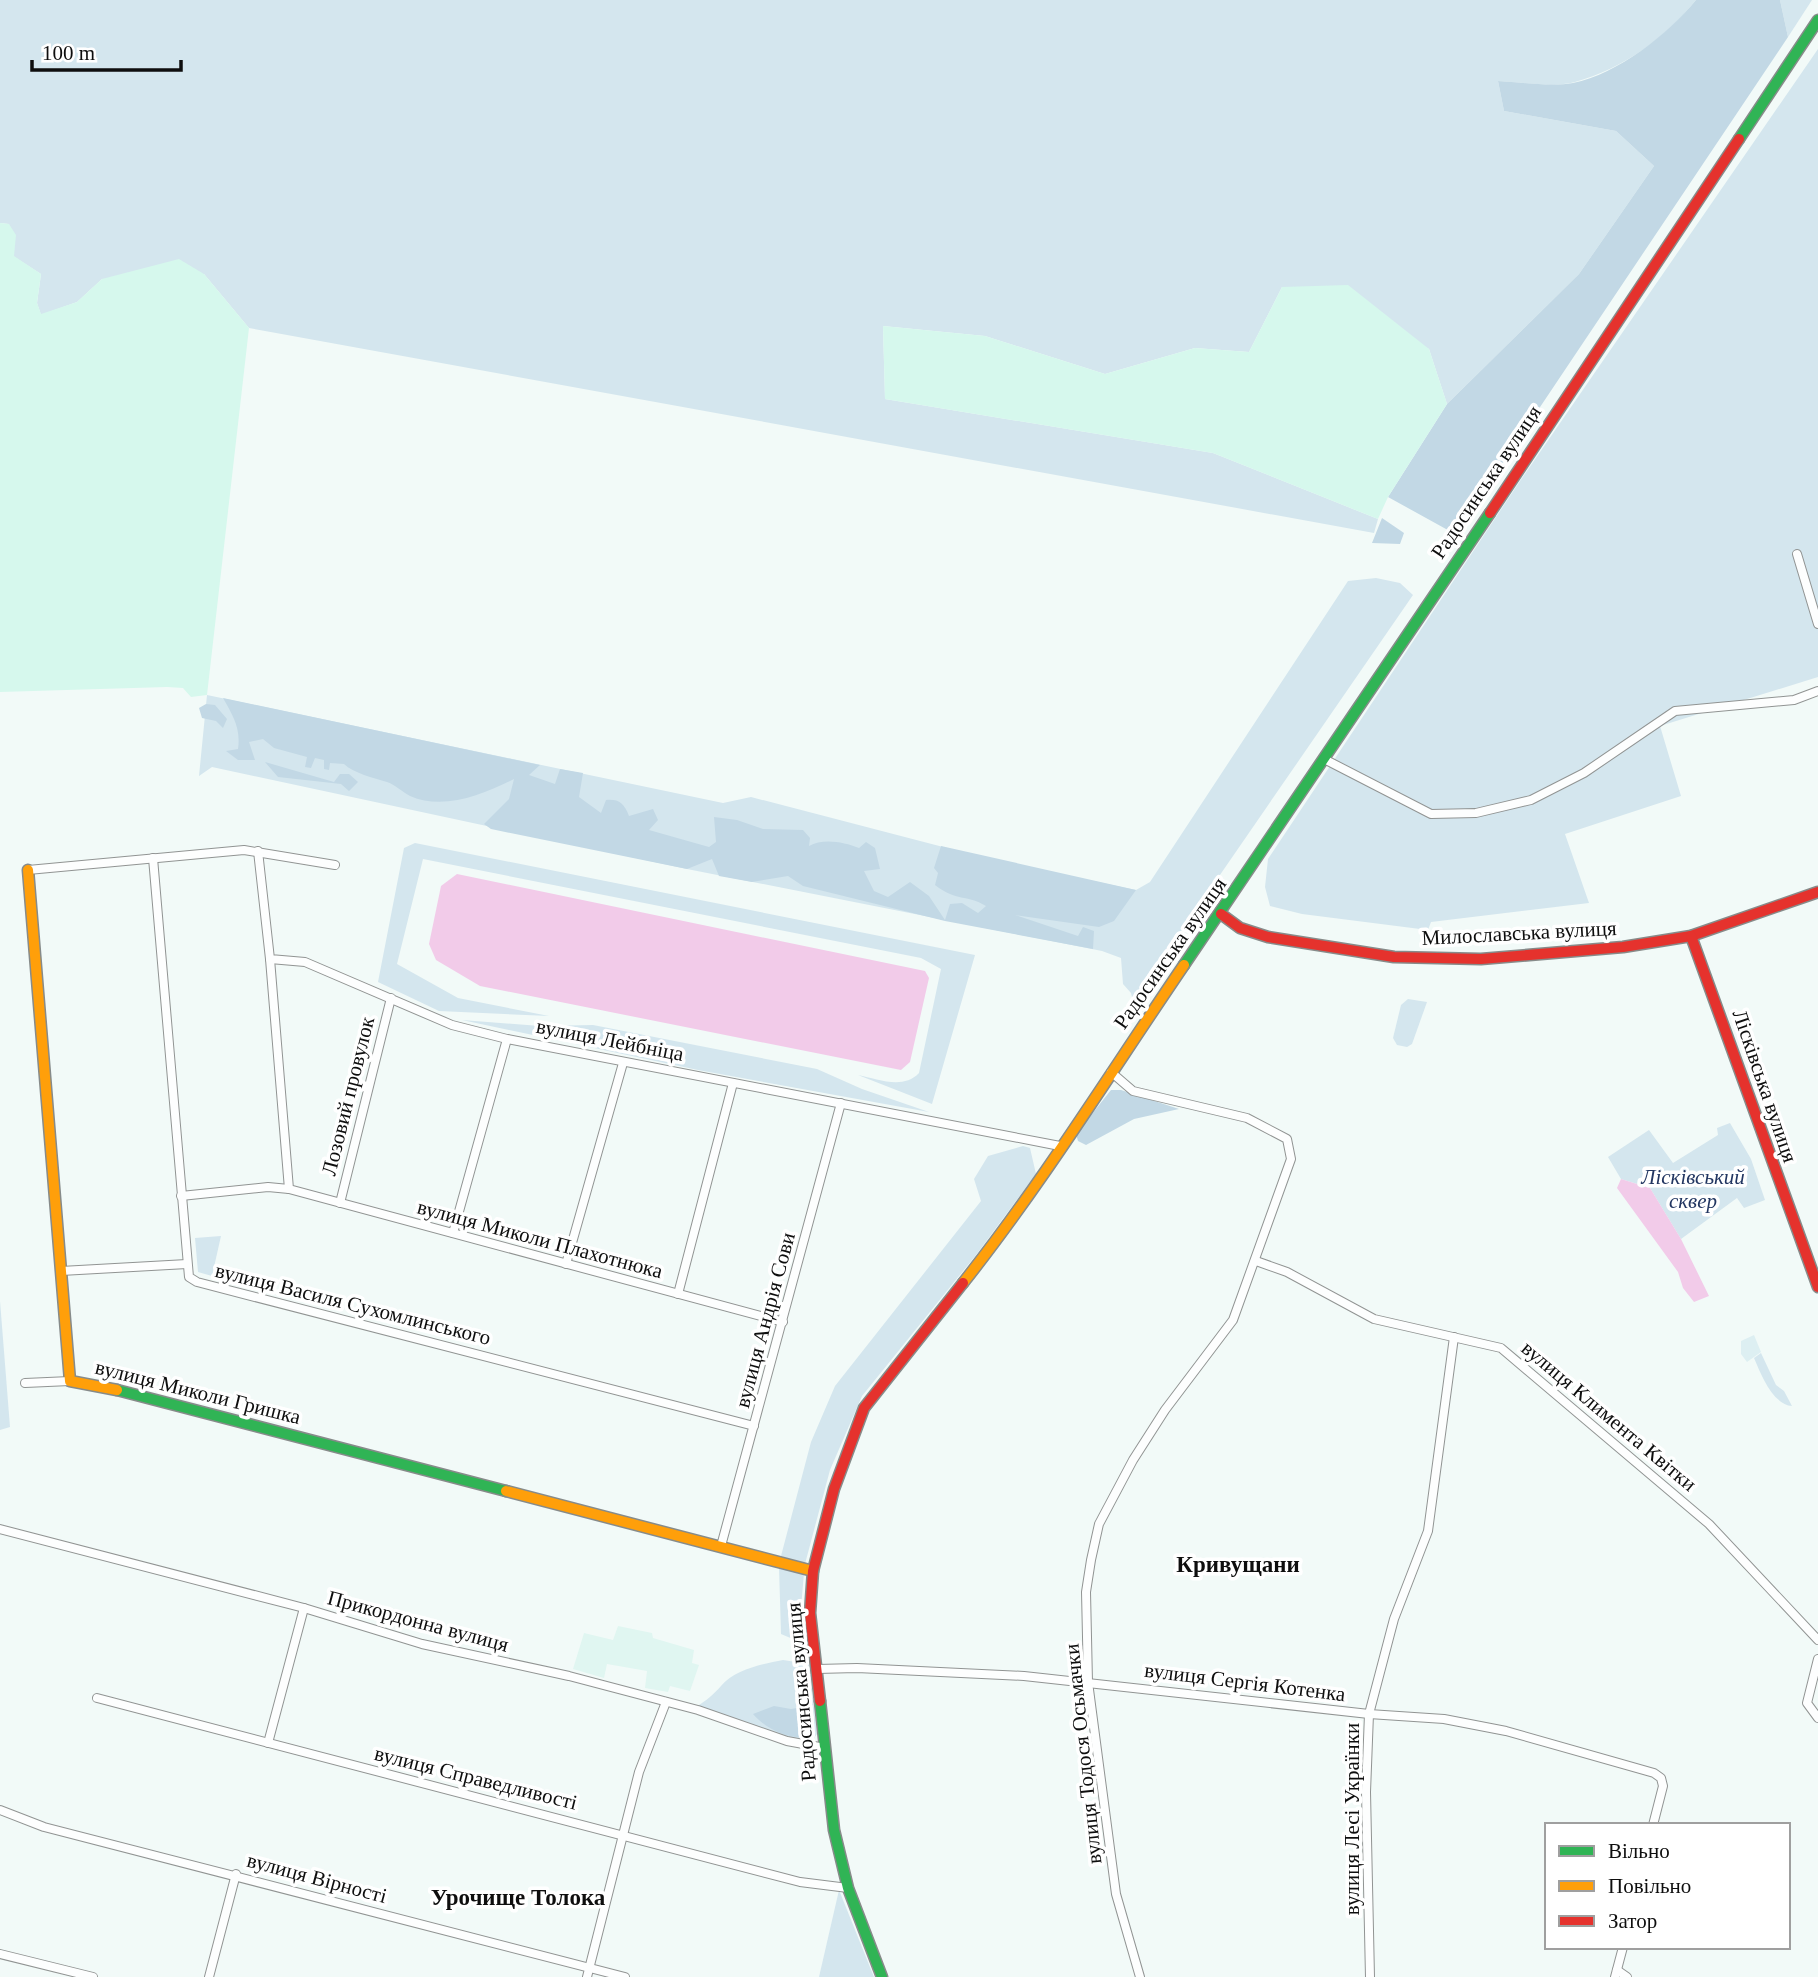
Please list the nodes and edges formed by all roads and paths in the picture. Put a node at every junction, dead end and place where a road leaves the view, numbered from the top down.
1 (1818, 20) edge
2 (1797, 554) dead end
3 (1818, 624) edge
4 (1818, 691) edge
5 (1326, 760) junction
6 (258, 851) junction
7 (153, 858) junction
8 (335, 864) dead end
9 (28, 871) joint
10 (1818, 892) edge
11 (1221, 914) junction
12 (1691, 936) junction
13 (270, 960) junction
14 (391, 998) junction
15 (507, 1039) junction
16 (623, 1063) junction
17 (1111, 1072) junction
18 (733, 1083) junction
19 (841, 1103) junction
20 (1060, 1146) junction
21 (289, 1189) junction
22 (181, 1196) junction
23 (340, 1203) junction
24 (453, 1233) junction
25 (1256, 1261) junction
26 (187, 1264) junction
27 (566, 1264) junction
28 (61, 1271) junction
29 (1818, 1287) edge
30 (677, 1294) junction
31 (783, 1322) junction
32 (1454, 1337) junction
33 (70, 1381) junction
34 (25, 1383) dead end
35 (754, 1426) junction
36 (0, 1529) edge
37 (721, 1546) junction
38 (813, 1571) junction
39 (304, 1608) junction
40 (1818, 1640) edge
41 (1818, 1659) edge
42 (817, 1669) junction
43 (1088, 1682) junction
44 (97, 1698) dead end
45 (666, 1702) junction
46 (1369, 1714) junction
47 (1818, 1718) edge
48 (268, 1743) junction
49 (825, 1748) junction
50 (0, 1810) edge
51 (1654, 1823) edge
52 (624, 1834) junction
53 (236, 1874) junction
54 (848, 1888) junction
55 (1622, 1949) edge
56 (0, 1954) edge
57 (588, 1973) edge
58 (1616, 1973) edge
59 (93, 1977) edge
60 (209, 1977) edge
61 (625, 1977) edge
62 (883, 1977) edge
63 (1140, 1977) edge
64 (1370, 1977) edge
65 (1627, 1977) edge

1 - 5 street, Радосинська вулиця
2 - 3 street
4 - 5 street
5 - 11 street, Радосинська вулиця
6 - 7 street
6 - 8 street
6 - 13 street
7 - 9 street
7 - 22 street, вулиця Василя Сухомлинського
9 - 28 street, вулиця Миколи Гришка
10 - 12 street, Милославська вулиця
11 - 12 street, Милославська вулиця
11 - 17 street, Радосинська вулиця
12 - 29 street, Лісківська вулиця
13 - 14 street, вулиця Лейбніца
13 - 21 street
14 - 15 street, вулиця Лейбніца
14 - 23 street, Лозовий провулок
15 - 16 street, вулиця Лейбніца
15 - 24 street
16 - 18 street, вулиця Лейбніца
16 - 27 street
17 - 20 street, Радосинська вулиця
17 - 25 street, вулиця Тодося Осьмачки
18 - 19 street, вулиця Лейбніца
18 - 30 street
19 - 20 street, вулиця Лейбніца
19 - 31 street, вулиця Андрія Сови
20 - 38 street, Радосинська вулиця
21 - 22 street, вулиця Миколи Плахотнюка
21 - 23 street, вулиця Миколи Плахотнюка
22 - 26 street, вулиця Василя Сухомлинського
23 - 24 street, вулиця Миколи Плахотнюка
24 - 27 street, вулиця Миколи Плахотнюка
25 - 32 street, вулиця Климента Квітки
25 - 43 street, вулиця Тодося Осьмачки
26 - 28 street
26 - 35 street, вулиця Василя Сухомлинського
27 - 30 street, вулиця Миколи Плахотнюка
28 - 33 street, вулиця Миколи Гришка
30 - 31 street, вулиця Миколи Плахотнюка
31 - 35 street, вулиця Андрія Сови
32 - 40 street, вулиця Климента Квітки
32 - 46 street, вулиця Лесі Українки
33 - 34 street
33 - 37 street, вулиця Миколи Гришка
35 - 37 street, вулиця Андрія Сови
36 - 39 street, Прикордонна вулиця
37 - 38 street, вулиця Миколи Гришка
38 - 42 street, Радосинська вулиця
39 - 45 street, Прикордонна вулиця
39 - 48 street
41 - 47 street
42 - 43 street, вулиця Сергія Котенка
42 - 49 street, Радосинська вулиця
43 - 46 street, вулиця Сергія Котенка
43 - 63 street, вулиця Тодося Осьмачки
44 - 48 street, вулиця Справедливості
45 - 49 street, Прикордонна вулиця
45 - 52 street
46 - 51 street, вулиця Сергія Котенка
46 - 64 street, вулиця Лесі Українки
48 - 52 street, вулиця Справедливості
49 - 54 street, Радосинська вулиця
50 - 53 street, вулиця Вірності
52 - 54 street, вулиця Справедливості
52 - 57 street
53 - 57 street, вулиця Вірності
53 - 60 street
54 - 62 street, Радосинська вулиця
55 - 58 street
56 - 59 street
57 - 61 street, вулиця Вірності
58 - 65 street

